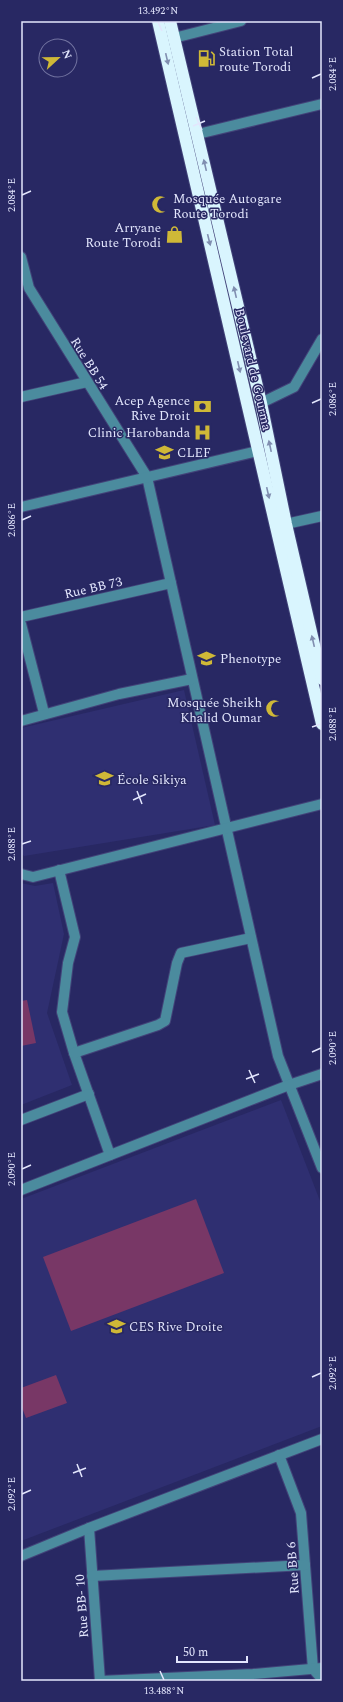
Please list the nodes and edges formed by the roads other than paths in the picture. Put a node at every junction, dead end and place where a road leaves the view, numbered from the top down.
1 (158, 21) edge
2 (170, 21) edge
3 (241, 21) edge
4 (174, 38) junction
5 (322, 104) edge
6 (198, 134) junction
7 (21, 257) edge
8 (322, 339) edge
9 (86, 382) junction
10 (21, 397) edge
11 (261, 403) junction
12 (258, 451) junction
13 (147, 477) junction
14 (21, 507) edge
15 (322, 516) edge
16 (286, 524) junction
17 (170, 583) junction
18 (21, 617) edge
19 (21, 624) edge
20 (192, 679) junction
21 (322, 679) edge
22 (44, 713) junction
23 (21, 720) edge
24 (322, 724) edge
25 (322, 804) edge
26 (226, 828) junction
27 (59, 870) junction
28 (21, 874) edge
29 (251, 938) junction
30 (74, 1053) junction
31 (322, 1074) edge
32 (289, 1085) junction
33 (89, 1094) junction
34 (21, 1120) edge
35 (110, 1155) junction
36 (322, 1168) edge
37 (21, 1190) edge
38 (322, 1439) edge
39 (279, 1455) junction
40 (89, 1528) junction
41 (21, 1556) edge
42 (305, 1565) junction
43 (92, 1576) junction
44 (317, 1669) edge
45 (253, 1677) edge
46 (322, 1679) edge
47 (100, 1681) edge

1 -> 12 highway, Boulevard de Gourma
2 - 4 highway, Boulevard de Gourma
3 - 4 street
4 - 6 highway, Boulevard de Gourma
5 - 6 street
11 -> 6 highway, Boulevard de Gourma
7 - 9 street, Rue BB 54
8 - 11 street
9 - 10 street
9 - 13 street, Rue BB 54
16 -> 11 highway, Boulevard de Gourma
12 - 13 street
12 -> 24 highway, Boulevard de Gourma
13 - 14 street
13 - 17 street
15 - 16 street
21 -> 16 highway, Boulevard de Gourma
17 - 18 street, Rue BB 73
17 - 20 street
19 - 22 street
20 - 22 street
20 - 26 street
22 - 23 street
25 - 26 street
26 - 27 street
26 - 29 street
27 - 28 street
27 - 30 street
29 - 30 street
29 - 32 street
30 - 33 street
31 - 32 street
32 - 35 street
32 - 36 street
33 - 34 street
33 - 35 street
35 - 37 street
38 - 39 street
39 - 40 street
39 - 42 street, Rue BB 6
40 - 41 street
40 - 43 street, Rue BB- 10
42 - 43 street
42 - 44 street, Rue BB 6
43 - 47 street, Rue BB- 10
44 - 45 street
44 - 46 street
45 - 47 street

